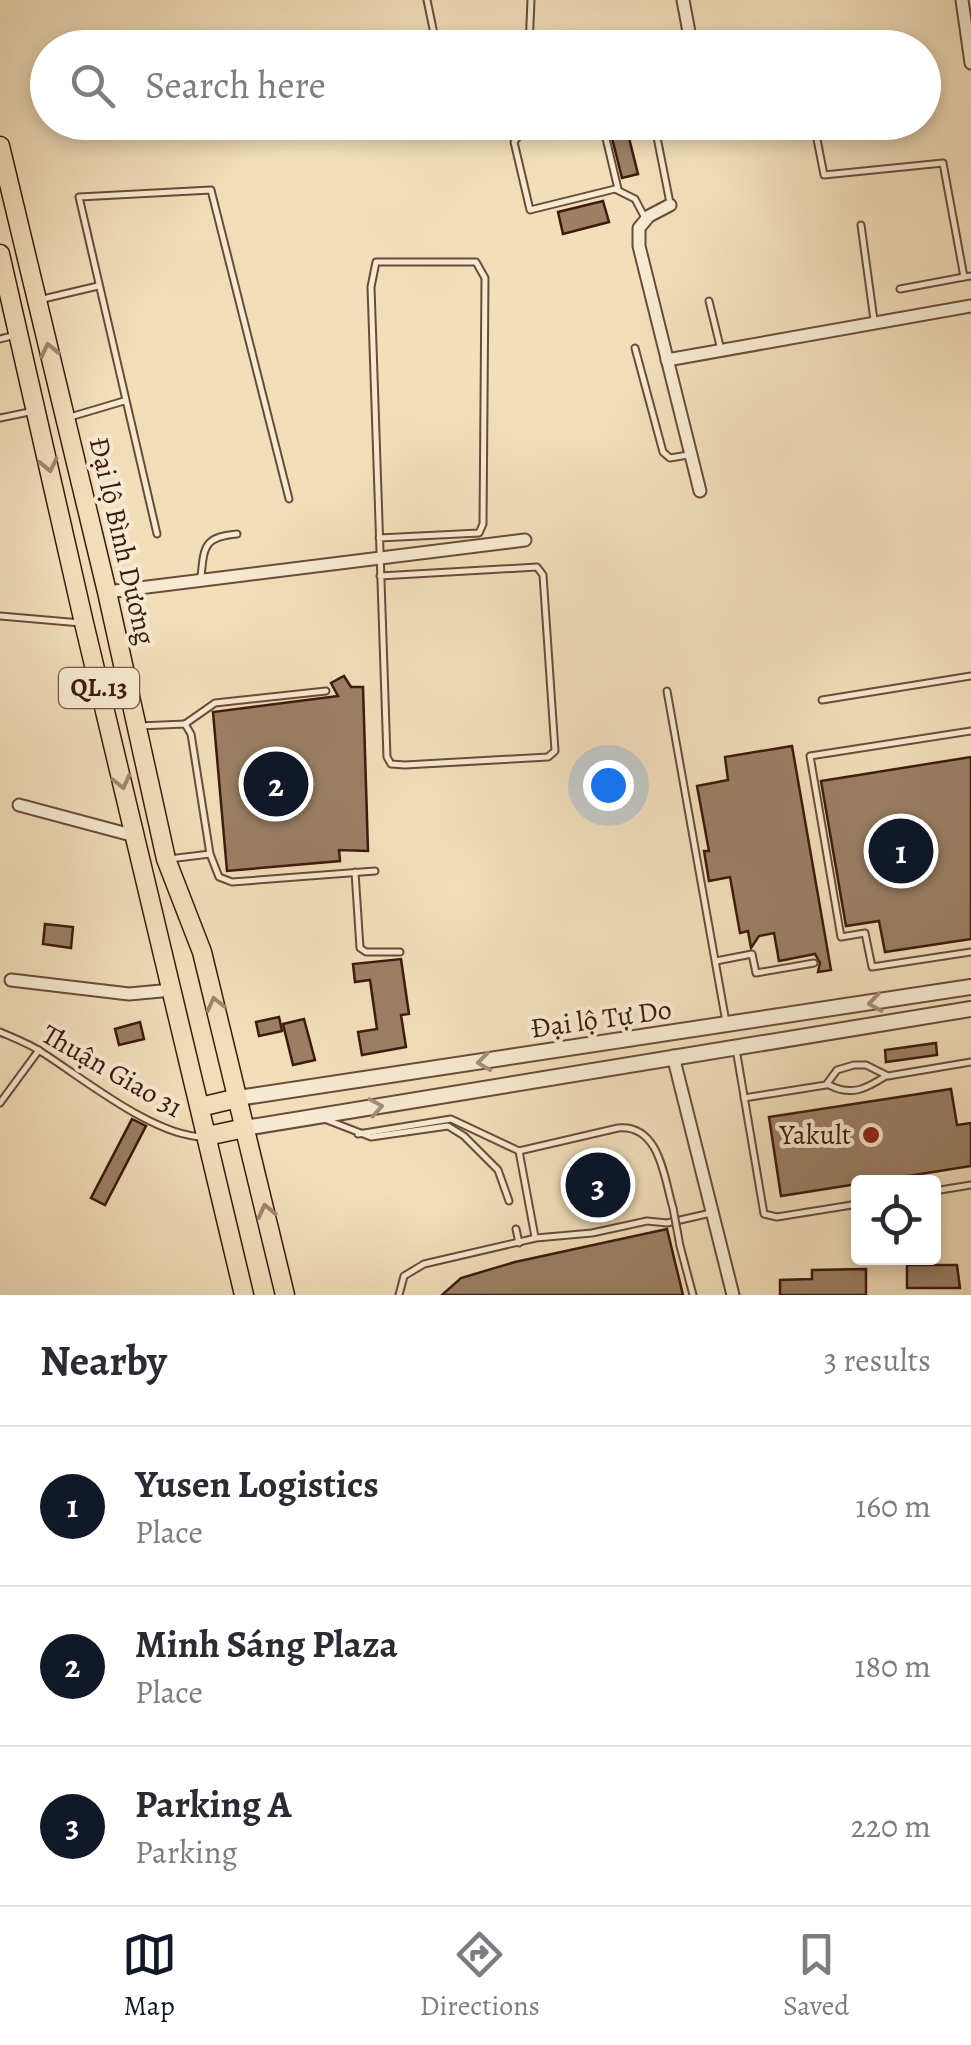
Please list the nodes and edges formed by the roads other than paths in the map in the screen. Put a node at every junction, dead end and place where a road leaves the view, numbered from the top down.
1 (428, 0) edge
2 (531, 0) edge
3 (684, 0) edge
4 (962, 0) edge
5 (434, 30) edge
6 (529, 30) edge
7 (689, 30) edge
8 (971, 63) edge
9 (516, 140) edge
10 (606, 140) edge
11 (657, 140) edge
12 (817, 140) edge
13 (0, 146) edge
14 (618, 190) junction
15 (670, 205) joint
16 (645, 221) junction
17 (862, 225) dead end
18 (0, 254) edge
19 (968, 276) edge
20 (98, 286) junction
21 (900, 289) dead end
22 (37, 300) junction
23 (708, 301) dead end
24 (971, 306) edge
25 (874, 323) junction
26 (9, 336) edge
27 (636, 348) dead end
28 (721, 350) junction
29 (667, 360) junction
30 (124, 402) junction
31 (37, 410) junction
32 (0, 418) edge
33 (65, 418) junction
34 (691, 454) junction
35 (700, 491) dead end
36 (290, 500) dead end
37 (157, 534) dead end
38 (237, 534) dead end
39 (379, 538) junction
40 (526, 540) dead end
41 (380, 558) junction
42 (380, 576) junction
43 (201, 580) junction
44 (107, 592) junction
45 (0, 616) edge
46 (84, 623) junction
47 (971, 676) edge
48 (667, 690) dead end
49 (326, 692) dead end
50 (822, 700) dead end
51 (185, 724) junction
52 (136, 726) junction
53 (971, 731) edge
54 (20, 805) dead end
55 (135, 836) junction
56 (210, 854) junction
57 (166, 860) junction
58 (375, 871) dead end
59 (355, 872) junction
60 (400, 952) dead end
61 (971, 952) edge
62 (716, 960) junction
63 (814, 963) dead end
64 (11, 980) dead end
65 (971, 986) edge
66 (172, 990) junction
67 (971, 1010) edge
68 (726, 1026) junction
69 (0, 1032) edge
70 (736, 1046) junction
71 (39, 1050) junction
72 (673, 1056) junction
73 (971, 1062) edge
74 (886, 1076) junction
75 (826, 1085) junction
76 (238, 1098) junction
77 (744, 1098) junction
78 (0, 1103) edge
79 (200, 1107) junction
80 (320, 1116) junction
81 (246, 1128) junction
82 (358, 1134) junction
83 (207, 1136) junction
84 (519, 1152) junction
85 (971, 1185) edge
86 (941, 1190) edge
87 (509, 1201) dead end
88 (851, 1205) edge
89 (712, 1213) junction
90 (516, 1229) dead end
91 (536, 1238) junction
92 (519, 1243) junction
93 (244, 1295) edge
94 (285, 1295) edge
95 (399, 1295) edge
96 (692, 1295) edge
97 (733, 1295) edge

1 - 5 lane
2 - 6 lane
3 - 7 street
4 - 8 street
9 - 14 lane
10 - 14 lane
11 - 15 lane
12 - 19 lane
13 - 22 highway, Đại lộ Bình Dương / QL.13
14 - 16 lane
15 - 16 street
16 - 29 street
17 - 25 lane
18 - 26 highway, Đại lộ Bình Dương / QL.13
19 - 21 lane
20 - 22 lane
20 - 30 lane
20 - 36 lane
33 -> 22 highway, Đại lộ Bình Dương / QL.13
23 - 28 lane
24 - 25 street
25 - 28 street
26 - 31 highway, Đại lộ Bình Dương / QL.13
27 - 34 lane
28 - 29 street
29 - 34 street
30 - 33 lane
30 - 37 lane
31 - 32 lane
31 -> 46 highway, Đại lộ Bình Dương / QL.13
33 - 44 highway, Đại lộ Bình Dương / QL.13
34 - 35 street
38 - 43 lane
39 - 39 lane
39 - 41 lane
40 - 41 street
41 - 42 lane
41 - 43 street
42 - 42 lane
43 - 44 street
44 - 52 highway, Đại lộ Bình Dương / QL.13
45 - 46 lane
46 -> 55 highway, Đại lộ Bình Dương / QL.13
47 - 50 lane
48 - 62 lane
49 - 51 lane
51 - 52 lane
51 - 56 lane
52 - 57 highway, Đại lộ Bình Dương / QL.13
53 - 61 lane
54 - 55 street
55 - 66 highway, Đại lộ Bình Dương / QL.13
56 - 57 lane
56 - 59 lane
76 -> 57 highway, Đại lộ Bình Dương / QL.13
58 - 59 lane
59 - 60 lane
62 - 63 lane
62 - 68 lane
64 - 66 street
65 -> 68 street, Đại lộ Tự Do
66 - 79 highway, Đại lộ Bình Dương / QL.13
67 - 70 street, Đại lộ Tự Do
68 -> 76 street, Đại lộ Tự Do
69 - 71 lane, Thuận Giao 31
70 - 72 street, Đại lộ Tự Do
70 - 77 lane
71 - 78 lane
71 - 83 lane, Thuận Giao 31
80 -> 72 street, Đại lộ Tự Do
72 - 89 street
73 - 74 lane
74 - 75 lane
74 - 75 lane
75 - 77 lane
76 - 79 highway
76 - 81 highway, Đại lộ Bình Dương / QL.13
77 - 88 lane
79 - 83 highway, Đại lộ Bình Dương / QL.13
80 - 81 street, Đại lộ Tự Do
80 - 82 lane
81 - 83 highway
94 -> 81 highway, Đại lộ Bình Dương / QL.13
82 - 84 lane
82 - 87 lane
83 - 93 highway, Đại lộ Bình Dương / QL.13
84 - 91 lane
84 - 96 lane, bridge
85 - 86 lane
89 - 91 lane
89 - 97 street
90 - 92 lane
91 - 92 lane
92 - 95 lane

